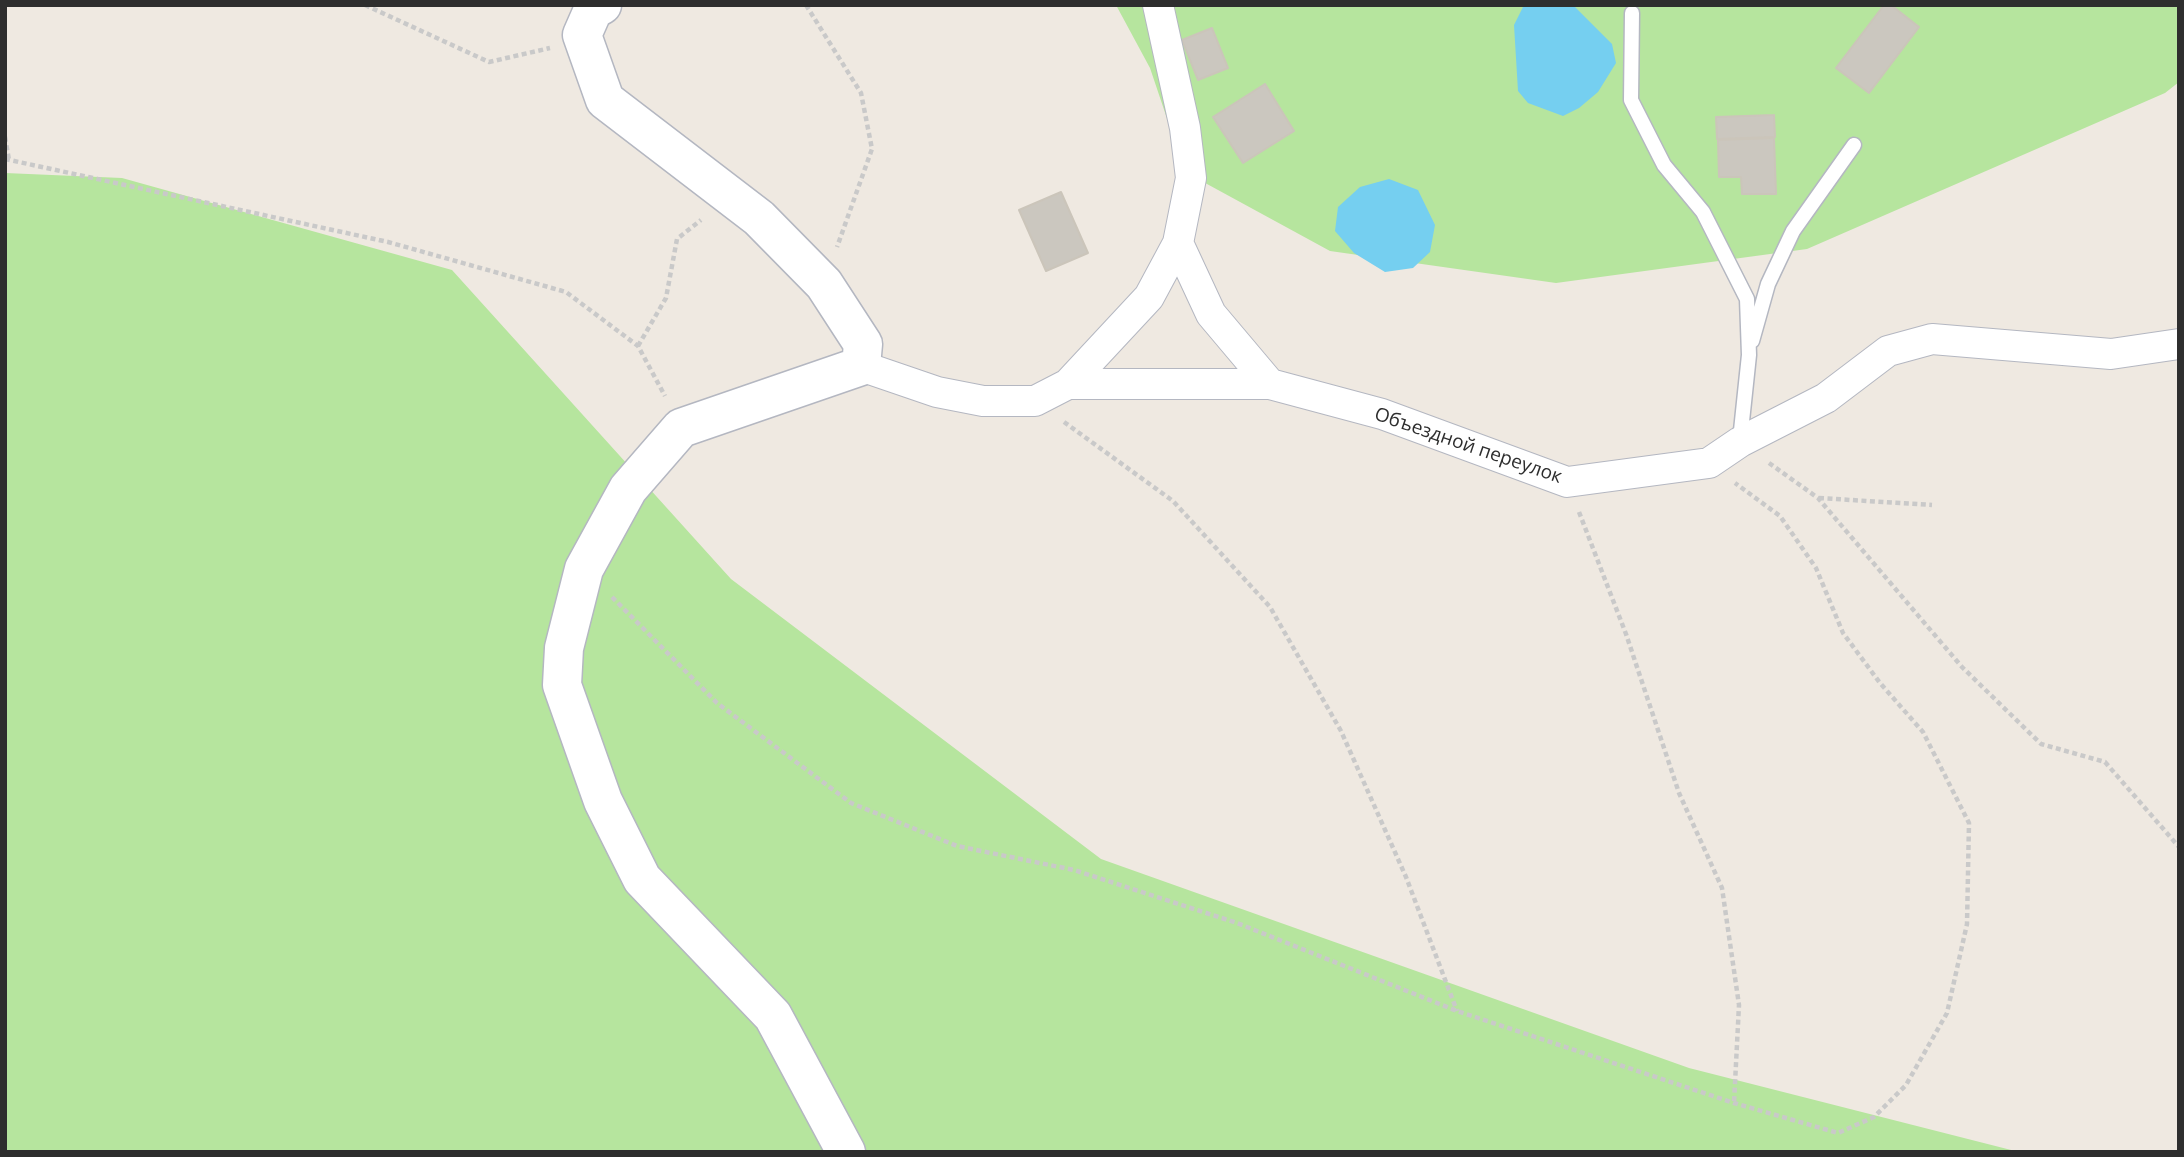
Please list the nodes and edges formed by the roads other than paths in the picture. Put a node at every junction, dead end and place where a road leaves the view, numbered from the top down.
1 (1158, 5) edge
2 (1632, 13) dead end
3 (592, 20) edge
4 (1854, 145) dead end
5 (1178, 243) junction
6 (2179, 344) edge
7 (1749, 355) junction
8 (860, 366) junction
9 (1068, 384) junction
10 (1270, 384) junction
11 (1740, 442) junction
12 (846, 1152) edge

1 - 5 street
2 - 7 lane
3 - 8 street
4 - 7 lane
5 - 9 street
5 - 10 street
6 - 11 street, Объездной переулок
7 - 11 lane
8 - 9 street
8 - 12 street
9 - 10 street, Объездной переулок
10 - 11 street, Объездной переулок

